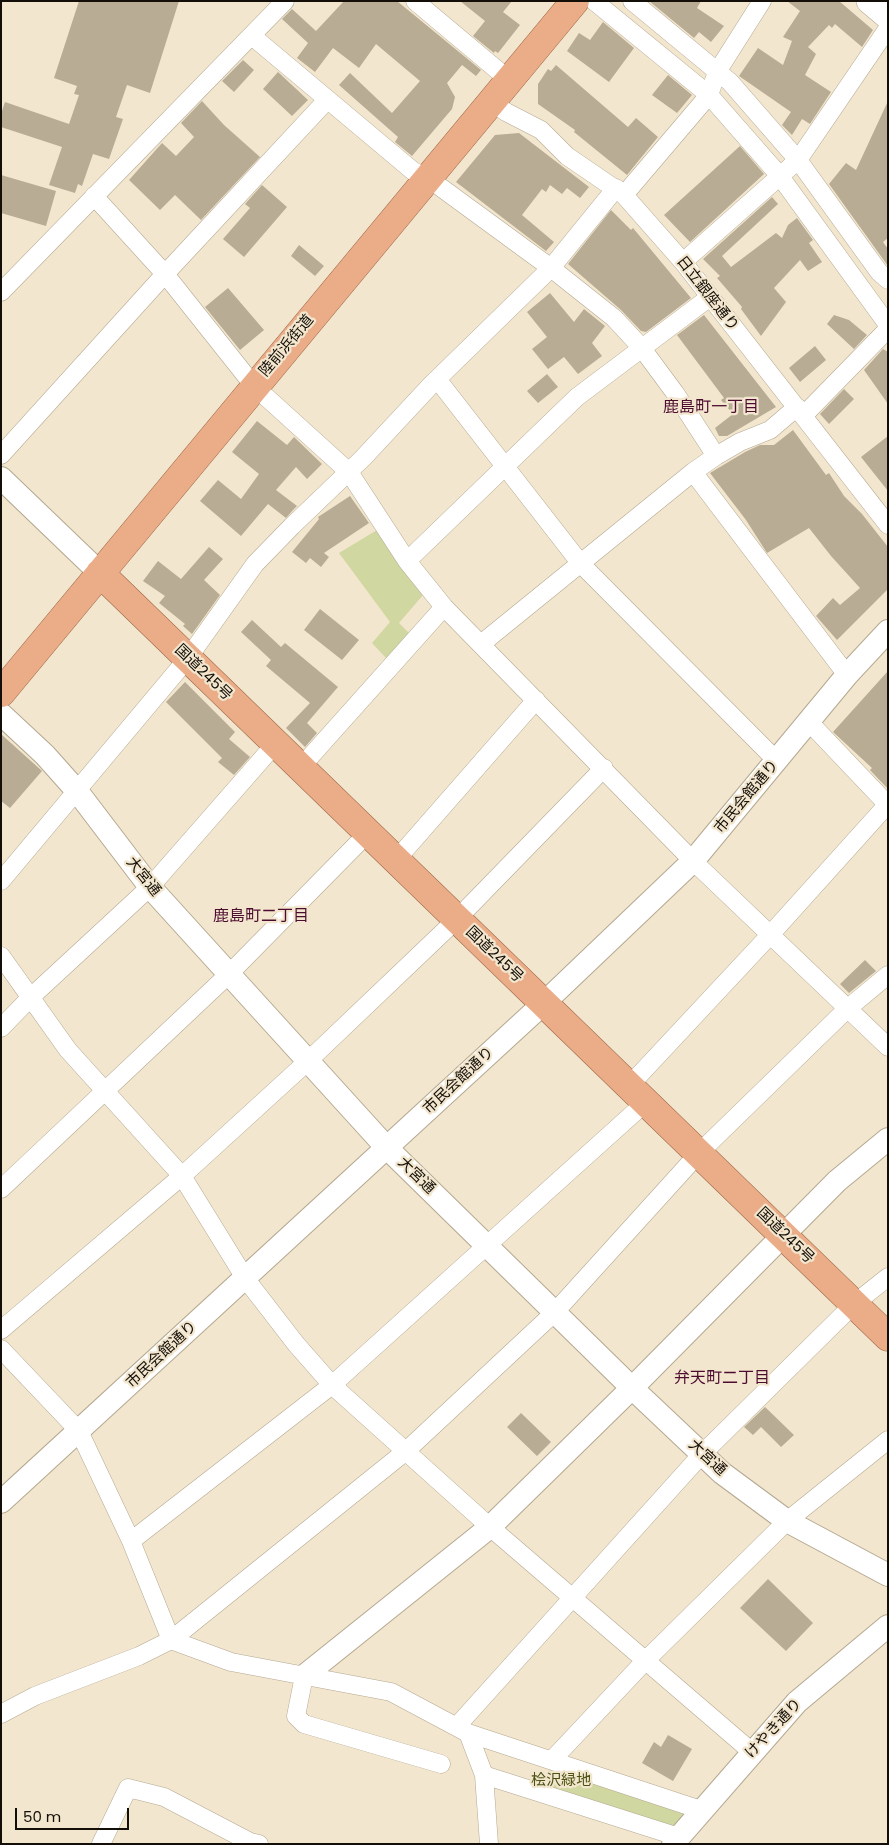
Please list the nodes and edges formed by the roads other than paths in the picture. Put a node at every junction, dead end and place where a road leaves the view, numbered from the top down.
1 (285, 1) edge
2 (415, 1) edge
3 (574, 1) edge
4 (594, 1) edge
5 (632, 1) edge
6 (762, 1) edge
7 (869, 1) edge
8 (888, 17) edge
9 (888, 28) edge
10 (252, 36) junction
11 (717, 72) junction
12 (508, 80) junction
13 (710, 95) junction
14 (327, 100) junction
15 (490, 101) junction
16 (798, 160) junction
17 (779, 175) junction
18 (428, 178) junction
19 (620, 191) junction
20 (94, 196) junction
21 (683, 262) junction
22 (551, 268) junction
23 (165, 274) junction
24 (888, 280) edge
25 (1, 292) edge
26 (710, 297) junction
27 (888, 327) edge
28 (641, 347) junction
29 (437, 379) junction
30 (254, 386) junction
31 (800, 411) junction
32 (1, 455) edge
33 (716, 456) junction
34 (505, 464) junction
35 (349, 472) junction
36 (693, 472) junction
37 (1, 478) edge
38 (888, 526) edge
39 (407, 561) junction
40 (582, 564) junction
41 (100, 573) junction
42 (444, 606) junction
43 (888, 631) edge
44 (481, 644) junction
45 (188, 658) junction
46 (847, 675) junction
47 (1, 693) edge
48 (536, 700) junction
49 (1, 714) edge
50 (809, 722) junction
51 (276, 743) junction
52 (777, 761) junction
53 (300, 767) junction
54 (604, 768) junction
55 (77, 791) junction
56 (888, 805) edge
57 (368, 833) junction
58 (396, 860) junction
59 (693, 861) junction
60 (1, 881) edge
61 (150, 887) junction
62 (457, 919) junction
63 (770, 935) junction
64 (1, 956) edge
65 (229, 974) junction
66 (888, 975) edge
67 (31, 997) junction
68 (544, 1003) junction
69 (847, 1009) junction
70 (1, 1028) edge
71 (888, 1047) edge
72 (308, 1061) junction
73 (106, 1091) junction
74 (638, 1094) junction
75 (888, 1139) edge
76 (387, 1148) junction
77 (699, 1153) junction
78 (182, 1176) junction
79 (1, 1189) edge
80 (783, 1234) junction
81 (487, 1245) junction
82 (888, 1277) edge
83 (246, 1278) junction
84 (854, 1304) junction
85 (555, 1312) junction
86 (1, 1330) edge
87 (888, 1337) edge
88 (1, 1349) edge
89 (332, 1385) junction
90 (632, 1388) junction
91 (79, 1431) junction
92 (888, 1440) edge
93 (406, 1451) junction
94 (702, 1454) junction
95 (1, 1502) edge
96 (787, 1521) junction
97 (490, 1527) junction
98 (130, 1541) junction
99 (888, 1575) edge
100 (573, 1599) junction
101 (888, 1626) edge
102 (171, 1640) junction
103 (645, 1662) junction
104 (304, 1676) junction
105 (1, 1714) edge
106 (463, 1729) junction
107 (752, 1752) junction
108 (553, 1760) junction
109 (441, 1764) dead end
110 (484, 1775) junction
111 (701, 1810) junction
112 (676, 1840) edge
113 (101, 1844) edge
114 (259, 1844) edge
115 (489, 1844) edge

1 - 10 street
2 - 12 street
3 - 12 highway, 陸前浜街道
4 - 13 street
5 - 11 street
6 - 11 street
7 - 8 main road
9 - 16 street
10 - 14 street
10 - 20 street
11 - 13 street
11 - 16 street
12 - 15 highway, 陸前浜街道
13 - 17 street
13 - 19 street
14 - 18 street
14 - 23 street
15 - 18 highway, 陸前浜街道
15 - 19 street, 日立銀座通り
16 - 17 street
16 - 24 street
17 - 21 street
17 - 27 street
18 - 22 street
18 - 30 highway, 陸前浜街道
19 - 21 street, 日立銀座通り
19 - 22 street
20 - 23 street
20 - 25 street
21 - 26 street, 日立銀座通り
22 - 28 street
22 - 29 street
23 - 30 street
23 - 32 street
26 - 28 street
26 - 31 street, 日立銀座通り
27 - 31 street
28 - 33 street
28 - 34 street
29 - 34 street
29 - 35 street
30 - 35 street
30 - 41 highway, 陸前浜街道
31 - 33 street
31 - 38 street, 日立銀座通り
33 - 36 street
34 - 39 street
34 - 40 street
35 - 39 street
35 - 45 street
36 - 40 street
36 - 46 street
37 - 41 street
39 - 42 street
40 - 44 street
40 - 52 street
41 - 45 highway, 国道245号
41 - 47 highway, 陸前浜街道
42 - 44 street
42 - 53 street
43 - 46 street, 市民会館通り
44 - 48 street
45 - 51 highway, 国道245号
45 - 55 street
46 - 50 street, 市民会館通り
48 - 54 street
48 - 58 street
49 - 55 street, 大宮通
50 - 52 street, 市民会館通り
50 - 56 street
51 - 53 highway, 国道245号
51 - 61 street
52 - 59 street, 市民会館通り
53 - 57 highway, 国道245号
54 - 59 street
54 - 62 street
55 - 60 street
55 - 61 street, 大宮通
56 - 63 street
57 - 58 highway, 国道245号
57 - 65 street
58 - 62 highway, 国道245号
59 - 63 street
59 - 68 street, 市民会館通り
61 - 65 street, 大宮通
61 - 67 street
62 - 68 highway, 国道245号
62 - 72 street
63 - 69 street
63 - 74 street
64 - 67 street
65 - 72 street, 大宮通
65 - 73 street
66 - 69 street
67 - 70 street
67 - 73 street
68 - 74 highway, 国道245号
68 - 76 street, 市民会館通り
69 - 71 street
69 - 77 street
72 - 76 street, 大宮通
72 - 78 street
73 - 78 street
73 - 79 street
74 - 77 highway, 国道245号
74 - 81 street
75 - 80 street
76 - 81 street, 大宮通
76 - 83 street, 市民会館通り
77 - 80 highway, 国道245号
77 - 85 street
78 - 83 street
78 - 86 street
80 - 84 highway, 国道245号
80 - 90 street
81 - 85 street, 大宮通
81 - 89 street
82 - 84 street
83 - 89 street
83 - 91 street, 市民会館通り
84 - 87 highway, 国道245号
84 - 94 street
85 - 90 street, 大宮通
85 - 93 street
88 - 91 street
89 - 93 street
89 - 98 street
90 - 94 street, 大宮通
90 - 97 street
91 - 95 street, 市民会館通り
91 - 98 street
92 - 96 street
93 - 97 street
93 - 102 street
94 - 96 street, 大宮通
94 - 100 street
96 - 99 street, 大宮通
96 - 103 street
97 - 100 street
97 - 104 street
98 - 102 street
100 - 103 street
100 - 106 street
101 - 107 street, けやき通り
102 - 104 street
102 - 105 street
103 - 107 street
103 - 108 street
104 - 106 street
104 - 109 street
106 - 108 street
106 - 110 street
107 - 111 street, けやき通り
108 - 111 street
110 - 112 street
110 - 115 street
111 - 112 street, けやき通り
113 - 114 street

